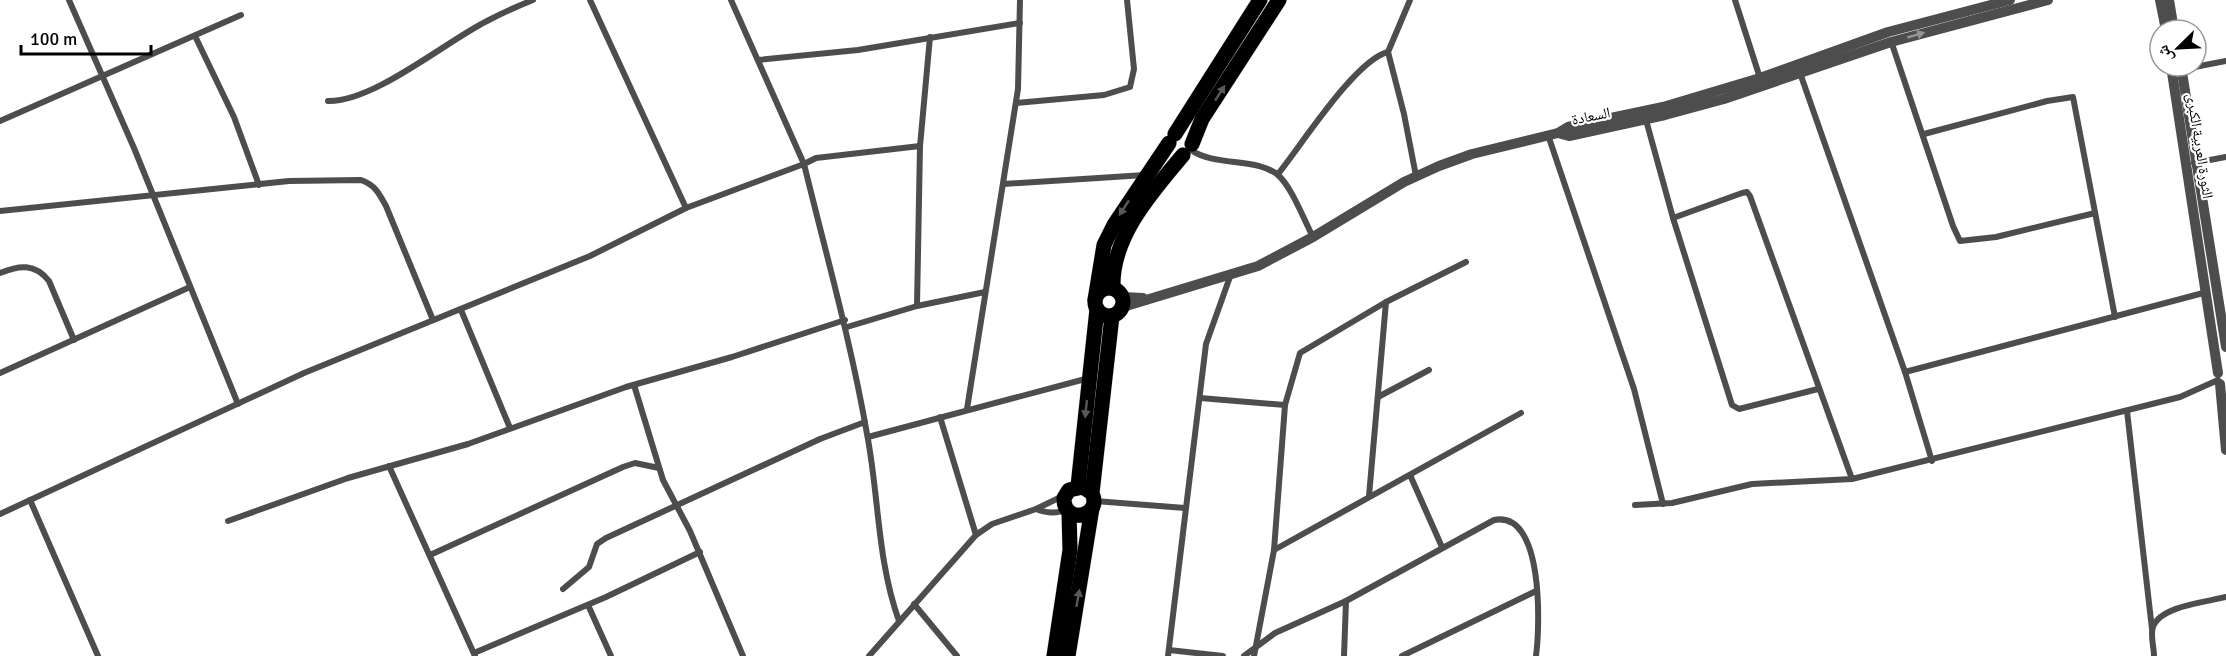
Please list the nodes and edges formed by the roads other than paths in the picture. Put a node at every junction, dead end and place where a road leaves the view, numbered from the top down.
1 (69, 0) edge
2 (533, 0) edge
3 (590, 0) edge
4 (731, 0) edge
5 (1020, 0) edge
6 (1127, 0) edge
7 (1260, 0) edge
8 (1279, 0) edge
9 (1410, 0) edge
10 (1735, 0) edge
11 (2010, 0) edge
12 (2048, 0) edge
13 (2160, 0) edge
14 (2169, 0) edge
15 (241, 15) dead end
16 (2164, 18) edge
17 (2172, 18) edge
18 (1020, 23) junction
19 (195, 36) junction
20 (930, 37) junction
21 (1890, 37) junction
22 (1388, 52) junction
23 (758, 60) junction
24 (2226, 61) edge
25 (2208, 64) edge
26 (1800, 73) junction
27 (102, 78) junction
28 (1760, 78) junction
29 (2178, 78) edge
30 (328, 101) dead end
31 (1016, 103) junction
32 (1646, 120) junction
33 (0, 121) edge
34 (1553, 134) junction
35 (1924, 134) junction
36 (1172, 139) junction
37 (920, 146) junction
38 (1188, 149) junction
39 (2226, 157) edge
40 (2192, 163) junction
41 (804, 164) junction
42 (1146, 174) junction
43 (1278, 174) junction
44 (1416, 176) junction
45 (1003, 184) junction
46 (259, 185) junction
47 (152, 194) junction
48 (686, 208) junction
49 (0, 211) edge
50 (2095, 213) junction
51 (1673, 218) junction
52 (1313, 237) junction
53 (1466, 262) dead end
54 (0, 273) edge
55 (1231, 274) junction
56 (190, 287) junction
57 (986, 292) junction
58 (2208, 292) junction
59 (1118, 302) junction
60 (1386, 302) junction
61 (1096, 305) junction
62 (917, 306) junction
63 (461, 310) junction
64 (2115, 317) junction
65 (433, 320) junction
66 (845, 320) junction
67 (847, 327) junction
68 (74, 340) junction
69 (2226, 347) edge
70 (1429, 370) dead end
71 (1905, 372) junction
72 (0, 373) edge
73 (1089, 378) junction
74 (2222, 378) edge
75 (634, 385) junction
76 (1818, 388) junction
77 (1378, 397) junction
78 (1200, 398) junction
79 (238, 404) junction
80 (1285, 405) junction
81 (967, 410) junction
82 (2127, 411) junction
83 (1521, 413) dead end
84 (940, 417) junction
85 (865, 422) junction
86 (510, 429) junction
87 (868, 437) junction
88 (2226, 450) edge
89 (1932, 461) junction
90 (389, 466) junction
91 (659, 468) junction
92 (1410, 475) junction
93 (1852, 479) junction
94 (1369, 496) junction
95 (1089, 497) junction
96 (30, 500) junction
97 (1663, 504) junction
98 (677, 505) junction
99 (1066, 505) junction
100 (1635, 505) dead end
101 (1185, 508) junction
102 (1036, 509) junction
103 (0, 514) edge
104 (228, 521) dead end
105 (976, 535) junction
106 (1442, 547) junction
107 (1274, 550) junction
108 (700, 552) junction
109 (430, 555) junction
110 (563, 588) dead end
111 (1536, 591) junction
112 (2226, 597) edge
113 (1347, 601) junction
114 (588, 604) junction
115 (915, 604) junction
116 (899, 621) junction
117 (2152, 629) junction
118 (1169, 653) edge
119 (1254, 653) edge
120 (475, 655) edge
121 (99, 656) edge
122 (611, 656) edge
123 (743, 656) edge
124 (869, 656) edge
125 (957, 656) edge
126 (1054, 656) edge
127 (1068, 656) edge
128 (1223, 656) edge
129 (1244, 656) edge
130 (1344, 656) edge
131 (1402, 656) edge
132 (1536, 656) edge
133 (2154, 656) edge

1 - 27 street
2 - 30 street
3 - 48 street
4 - 23 street
5 - 18 street
6 - 31 street
7 - 36 main road
38 -> 8 main road
9 - 22 street
10 - 28 street
11 - 21 street, السعادة
21 -> 12 street, السعادة
13 - 16 street
14 - 17 street
15 - 19 street
18 - 20 street
18 - 31 street
19 - 27 street
19 - 46 street
20 - 23 street
20 - 37 street
21 - 26 street, السعادة
21 - 28 street, السعادة
21 - 35 street
22 - 43 street
22 - 44 street
23 - 41 street
24 - 25 street
26 - 32 street, السعادة
26 - 71 street
27 - 33 street
27 - 47 street
28 - 34 street, السعادة
29 - 40 street, الثورة العربية الكبرى
31 - 45 street
32 - 34 street, السعادة
32 - 51 street
34 - 44 street
34 - 97 street
35 - 50 street
35 - 50 street
36 - 38 main road
36 - 42 main road
37 - 41 street
37 - 62 street
38 - 43 street
38 - 59 main road
39 - 40 street
40 - 58 street, الثورة العربية الكبرى
40 - 69 street, الثورة العربية الكبرى
41 - 48 street
41 - 66 street
42 - 45 street
42 -> 61 main road
43 - 52 street
44 - 52 street
45 - 57 street
46 - 47 street
46 - 65 street
47 - 49 street
47 - 56 street
48 - 63 street
50 - 64 street
51 - 76 street
51 - 76 street
52 - 55 street
53 - 60 street
54 - 68 street
55 - 59 street
55 - 78 street
56 - 68 street
56 - 79 street
57 - 62 street
57 - 81 street
58 - 64 street
58 - 74 street, الثورة العربية الكبرى
59 - 61 main road
59 - 61 main road
59 - 95 main road
60 - 77 street
60 - 80 street
61 - 73 main road
62 - 67 street
63 - 65 street
63 - 86 street
64 - 71 street
65 - 79 street
66 - 67 street
66 - 75 street
67 - 85 street
68 - 72 street
70 - 77 street
71 - 89 street
73 - 81 street
73 -> 95 main road
74 - 82 street
74 - 88 street, الثورة العربية الكبرى
75 - 86 street
75 - 91 street
76 - 93 street
77 - 94 street
78 - 80 street
78 - 101 street
79 - 96 street
80 - 107 street
81 - 84 street
82 - 89 street
82 - 117 street
83 - 92 street
84 - 87 street
84 - 105 street
85 - 87 street
85 - 98 street
86 - 90 street
87 - 116 street
89 - 93 street
90 - 104 street
90 - 109 street
91 - 98 street
91 - 109 street
92 - 94 street
92 - 106 street
93 - 97 street
94 - 107 street
95 - 99 main road
95 - 99 main road
95 - 101 street
127 -> 95 main road
96 - 103 street
96 - 121 street
97 - 100 street
98 - 108 street
98 - 110 street
99 - 102 street
99 - 102 street
99 - 126 main road
101 - 118 street
102 - 105 street
105 - 115 street
106 - 111 street
106 - 113 street
107 - 119 street
108 - 114 street
108 - 123 street
109 - 120 street
111 - 131 street
111 - 132 street
112 - 117 street
113 - 119 street
113 - 130 street
114 - 120 street
114 - 122 street
115 - 116 street
115 - 125 street
116 - 124 street
117 - 133 street
118 - 128 street
119 - 129 street

